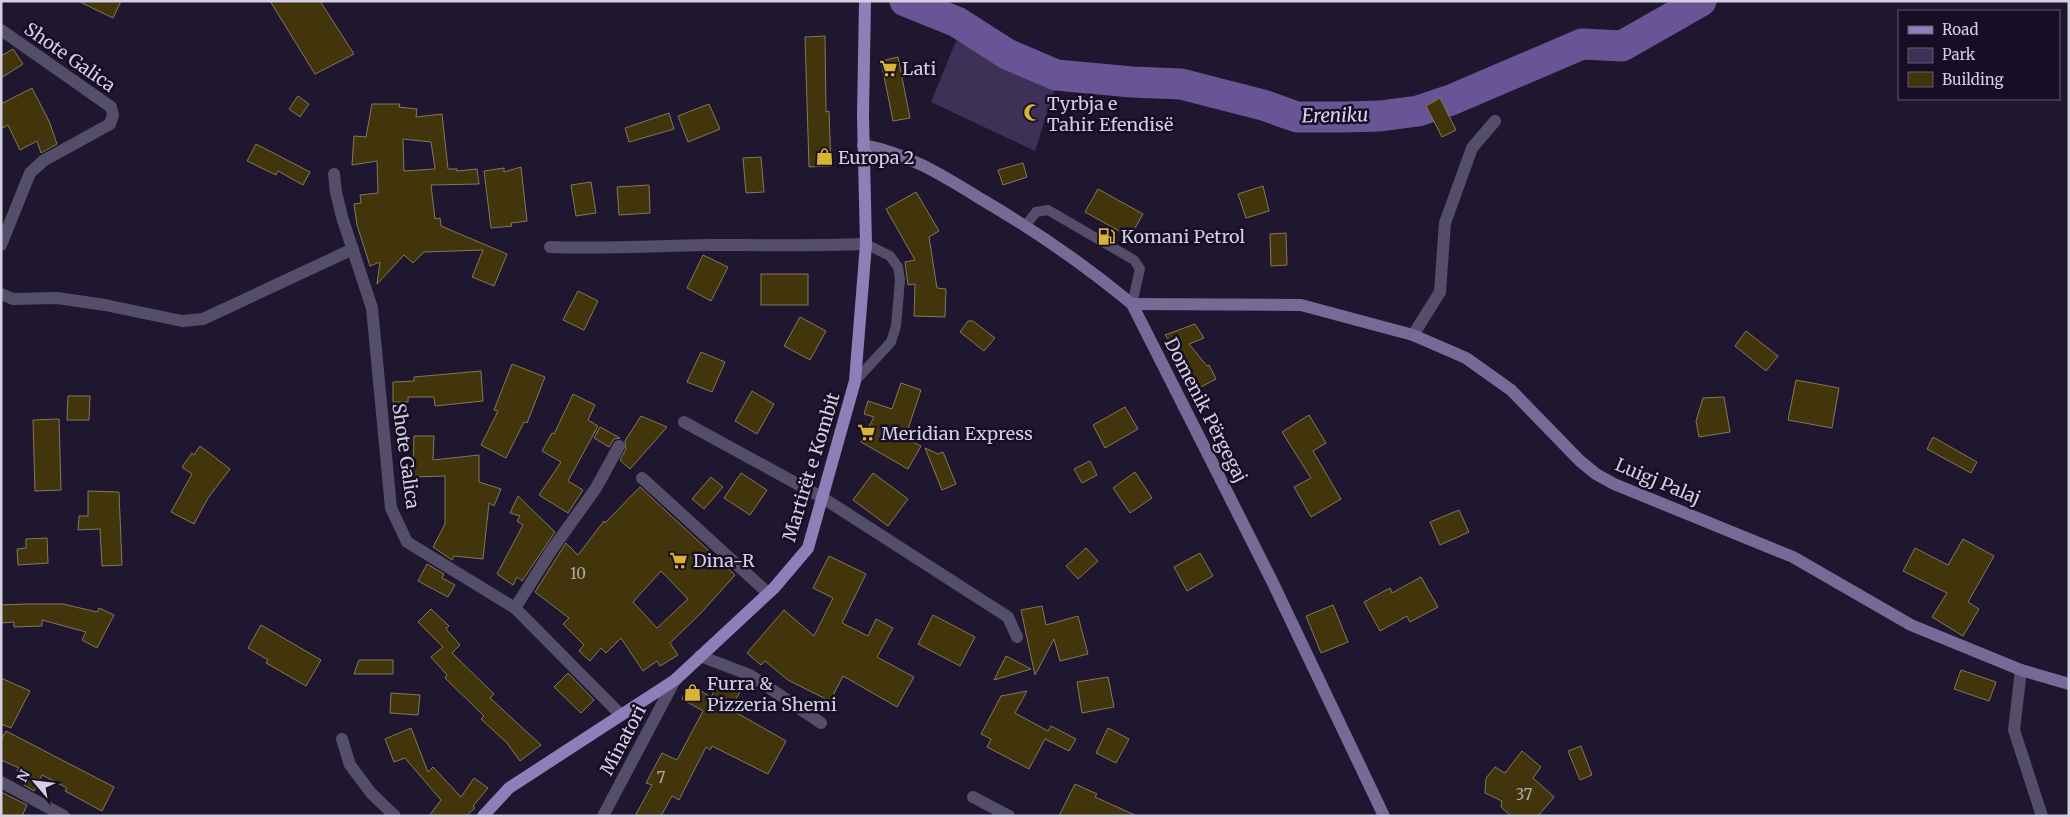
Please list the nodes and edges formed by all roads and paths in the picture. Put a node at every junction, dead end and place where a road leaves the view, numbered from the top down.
1 (865, 1) edge
2 (1, 30) edge
3 (1495, 121) dead end
4 (864, 146) junction
5 (334, 174) dead end
6 (1026, 226) junction
7 (866, 244) junction
8 (1, 245) edge
9 (550, 247) dead end
10 (353, 249) junction
11 (1, 294) edge
12 (1132, 304) junction
13 (1413, 335) junction
14 (854, 381) junction
15 (684, 422) dead end
16 (618, 446) dead end
17 (642, 478) dead end
18 (823, 498) junction
19 (768, 593) junction
20 (515, 608) junction
21 (1017, 637) dead end
22 (700, 656) junction
23 (2021, 670) junction
24 (675, 680) junction
25 (2069, 684) edge
26 (620, 714) junction
27 (821, 723) dead end
28 (342, 739) dead end
29 (1, 782) edge
30 (973, 798) dead end
31 (64, 816) edge
32 (395, 816) edge
33 (483, 816) edge
34 (603, 816) edge
35 (1009, 816) edge
36 (1384, 816) edge
37 (2042, 816) edge

1 - 4 main road, Martirët e Kombit
2 - 8 street, Shote Galica
3 - 13 street
4 - 6 main road, Domenik Përgegaj
4 - 7 main road, Martirët e Kombit
5 - 10 street, Shote Galica
6 - 12 main road, Domenik Përgegaj
6 - 12 lane
7 - 9 street
7 - 14 main road, Martirët e Kombit
7 - 14 lane
10 - 11 street
10 - 20 street, Shote Galica
12 - 13 main road, Luigj Palaj
12 - 36 main road, Domenik Përgegaj
13 - 23 main road, Luigj Palaj
14 - 18 main road, Martirët e Kombit
15 - 18 street
16 - 20 street
17 - 19 street
18 - 19 main road, Martirët e Kombit
18 - 21 street
19 - 22 main road, Martirët e Kombit
20 - 26 street, Shote Galica
22 - 24 main road, Martirët e Kombit
22 - 27 street
23 - 25 main road, Luigj Palaj
23 - 37 street
24 - 26 main road, Martirët e Kombit
24 - 34 street, Minatori
26 - 33 main road, Martirët e Kombit
28 - 32 street
29 - 31 street
30 - 35 street

